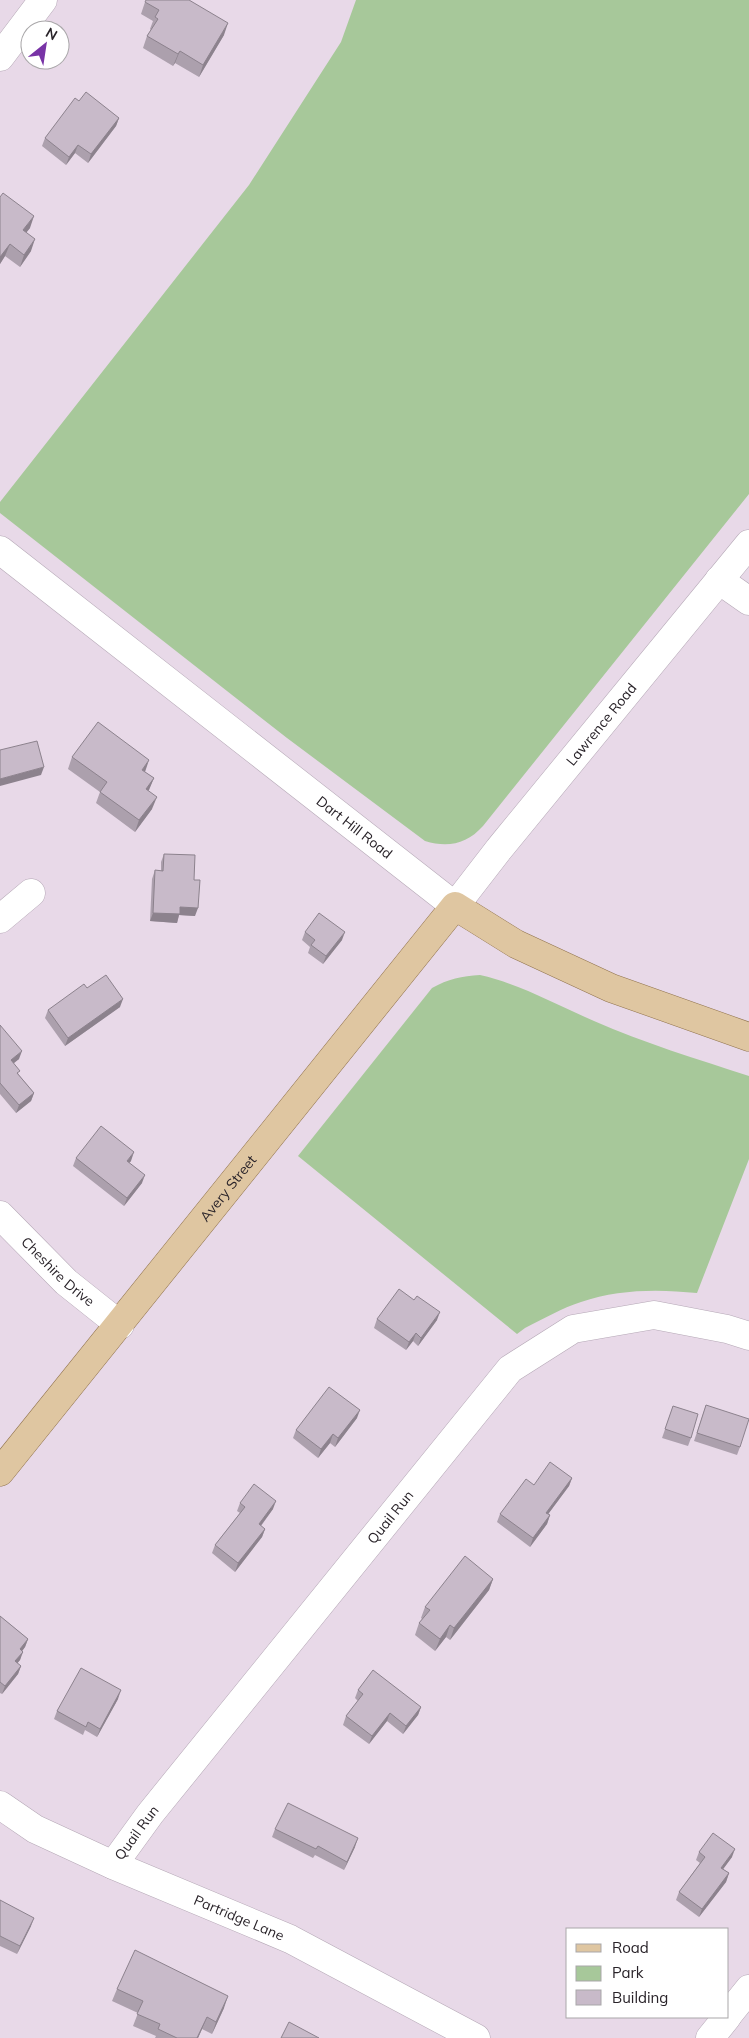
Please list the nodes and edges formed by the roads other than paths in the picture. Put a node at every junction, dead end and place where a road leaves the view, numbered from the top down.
1 (43, 0) edge
2 (0, 56) edge
3 (749, 544) edge
4 (0, 550) edge
5 (719, 580) junction
6 (749, 601) edge
7 (31, 893) dead end
8 (455, 906) junction
9 (0, 919) edge
10 (749, 1037) edge
11 (0, 1215) edge
12 (120, 1325) junction
13 (749, 1336) edge
14 (0, 1472) edge
15 (0, 1805) edge
16 (113, 1865) junction
17 (749, 1988) edge
18 (729, 2013) edge
19 (725, 2018) edge
20 (476, 2038) edge
21 (710, 2038) edge

1 - 2 street
3 - 5 street, Lawrence Road
4 - 8 street, Dart Hill Road
5 - 6 street
5 - 8 street, Lawrence Road
7 - 9 street
8 - 10 main road, Dart Hill Road
8 - 12 main road, Avery Street
11 - 12 street, Cheshire Drive
12 - 14 main road, Avery Street
13 - 16 street, Quail Run
15 - 16 street, Partridge Lane
16 - 20 street, Partridge Lane
17 - 18 street
19 - 21 street

